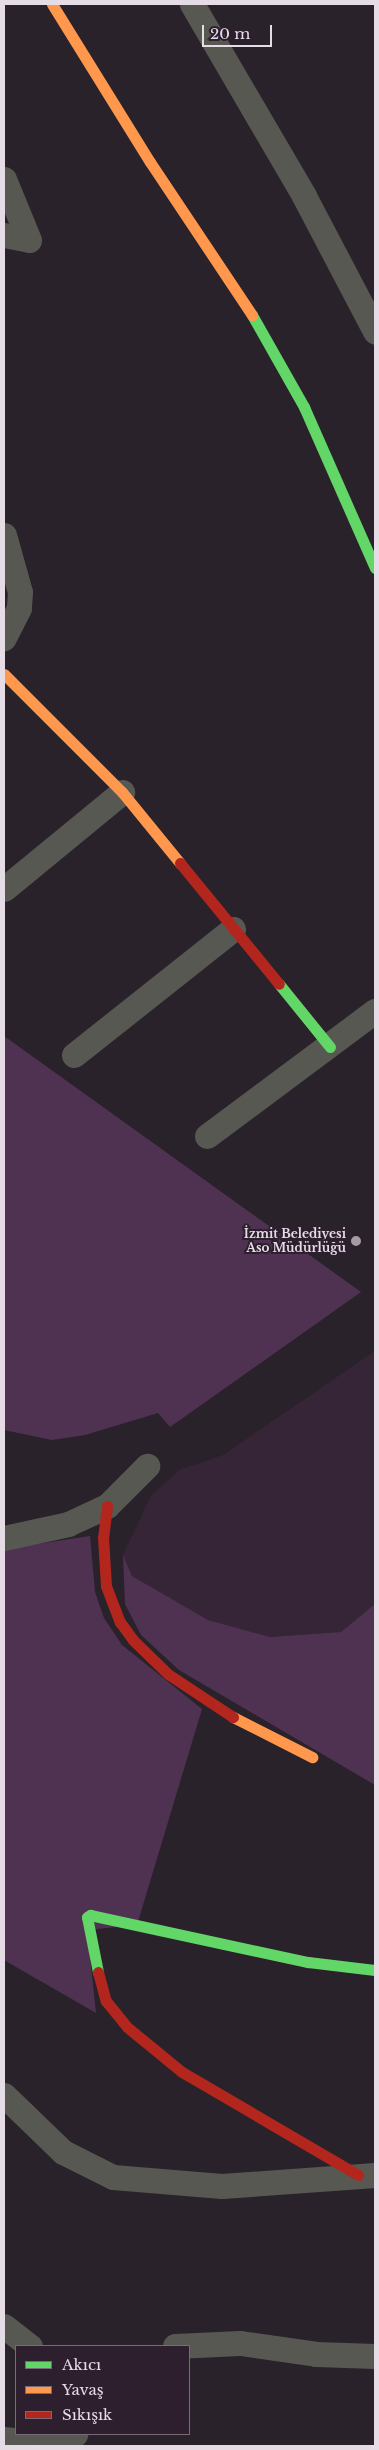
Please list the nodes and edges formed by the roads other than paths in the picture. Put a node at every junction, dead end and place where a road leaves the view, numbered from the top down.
1 (52, 4) edge
2 (192, 4) edge
3 (4, 179) edge
4 (4, 235) edge
5 (375, 331) edge
6 (4, 535) edge
7 (375, 568) edge
8 (4, 638) edge
9 (6, 681) edge
10 (122, 792) junction
11 (4, 889) edge
12 (233, 929) junction
13 (375, 1011) edge
14 (330, 1046) junction
15 (74, 1055) dead end
16 (207, 1136) dead end
17 (147, 1466) dead end
18 (107, 1506) junction
19 (4, 1538) edge
20 (312, 1757) dead end
21 (375, 1970) edge
22 (4, 2095) edge
23 (367, 2175) edge
24 (4, 2326) edge
25 (29, 2345) edge
26 (190, 2345) edge
27 (375, 2356) edge
28 (72, 2435) edge
29 (4, 2439) edge

1 - 7 street
2 - 5 street
3 - 4 street
6 - 8 street
9 - 10 street
10 - 11 street
10 - 12 street
12 - 14 street
12 - 15 street
13 - 14 street
14 - 16 street
17 - 18 street
18 - 19 street
18 - 20 street
21 - 23 street
22 - 23 street
24 - 25 street
26 - 27 street
28 - 29 street

